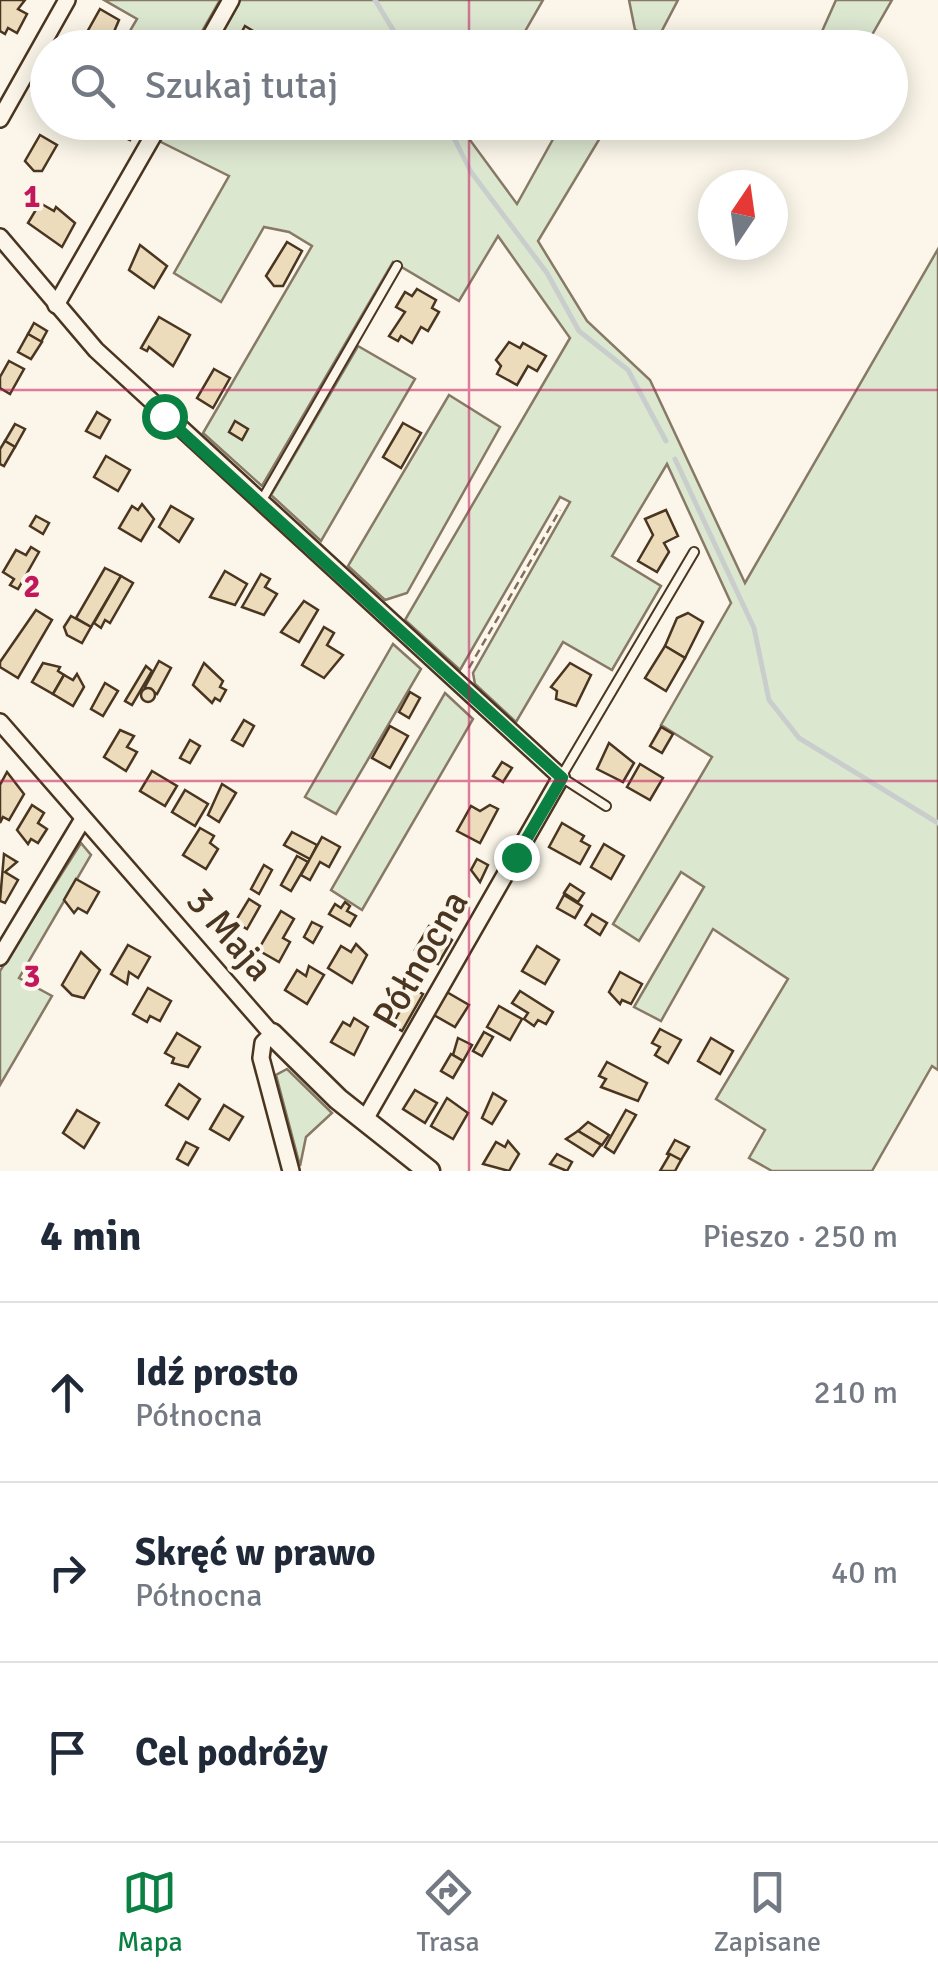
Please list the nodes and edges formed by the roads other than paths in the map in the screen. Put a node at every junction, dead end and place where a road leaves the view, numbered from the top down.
1 (67, 0) edge
2 (231, 0) edge
3 (50, 30) edge
4 (214, 30) edge
5 (30, 66) edge
6 (0, 119) edge
7 (151, 140) edge
8 (0, 238) edge
9 (398, 266) dead end
10 (56, 305) junction
11 (260, 504) junction
12 (694, 552) dead end
13 (0, 722) edge
14 (562, 778) junction
15 (606, 806) dead end
16 (83, 819) junction
17 (0, 957) edge
18 (272, 1034) junction
19 (364, 1121) junction
20 (291, 1171) edge
21 (429, 1171) edge

1 - 3 street
2 - 4 street
5 - 6 street
7 - 10 street
8 - 10 street
9 - 11 lane
10 - 11 street
11 - 14 street
12 - 14 lane
13 - 16 street, 3 Maja
14 - 15 lane
14 - 19 street, Północna
16 - 17 street
16 - 18 street, 3 Maja
18 - 19 street, 3 Maja
18 - 20 street
19 - 21 street, 3 Maja

